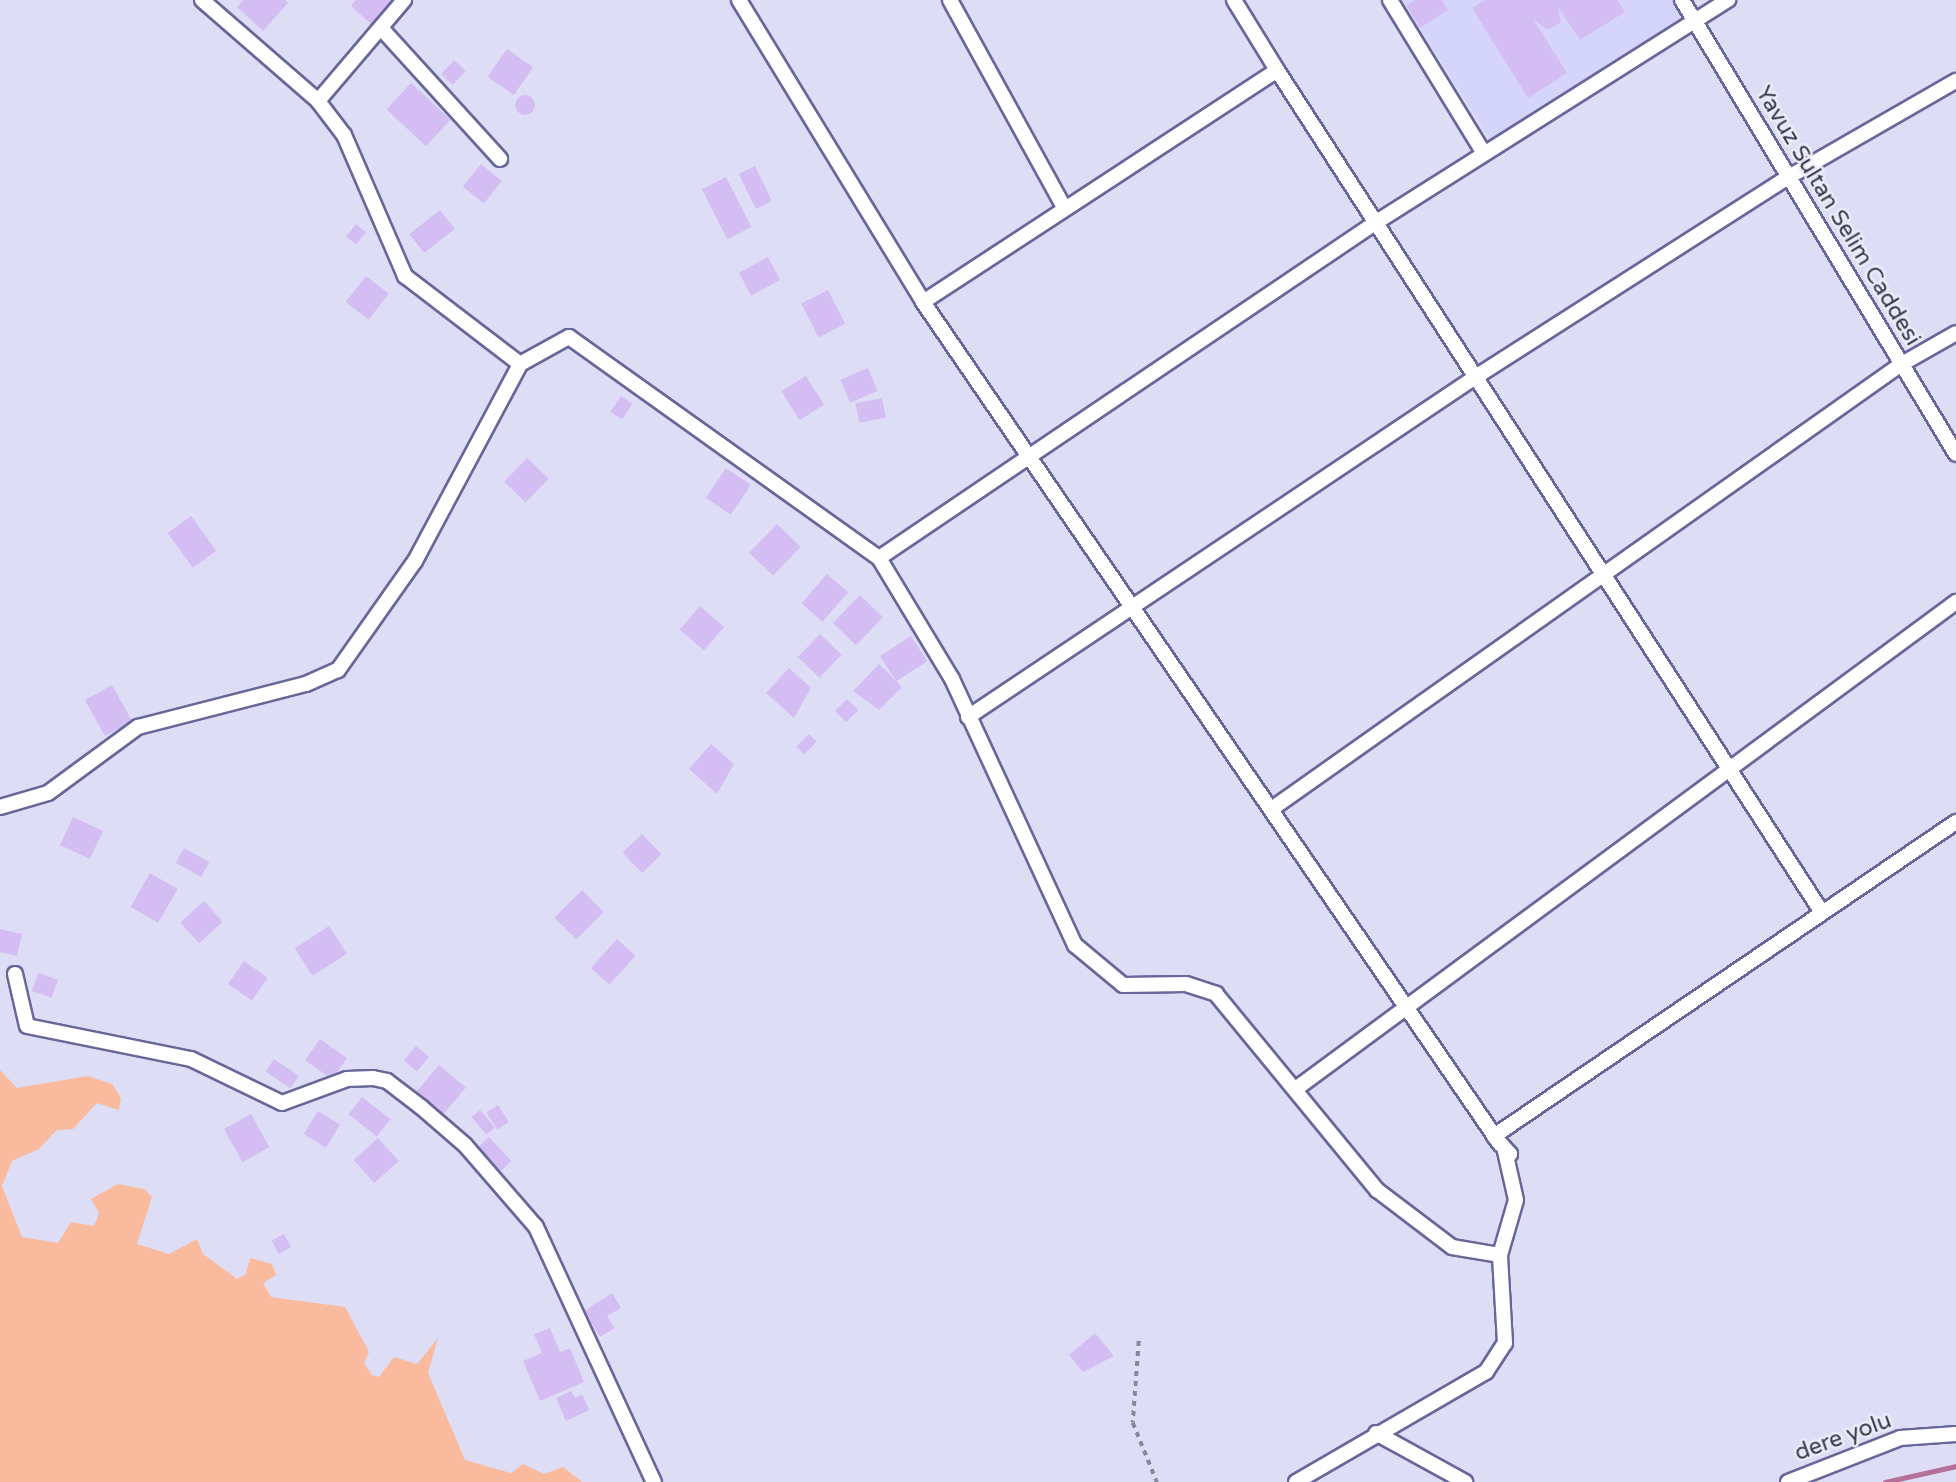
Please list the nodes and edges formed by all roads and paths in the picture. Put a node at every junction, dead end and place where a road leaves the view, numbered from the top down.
1 (202, 0) edge
2 (404, 0) edge
3 (739, 0) edge
4 (950, 0) edge
5 (1234, 0) edge
6 (1390, 0) edge
7 (1682, 0) edge
8 (1728, 0) edge
9 (1696, 18) junction
10 (381, 28) junction
11 (1277, 70) junction
12 (1956, 81) edge
13 (318, 101) junction
14 (1483, 152) junction
15 (499, 159) dead end
16 (1787, 178) junction
17 (1064, 207) junction
18 (1375, 223) junction
19 (923, 302) junction
20 (1956, 333) edge
21 (520, 364) junction
22 (1900, 365) junction
23 (1474, 377) junction
24 (1956, 454) edge
25 (1033, 458) junction
26 (878, 558) junction
27 (1602, 574) junction
28 (1956, 602) edge
29 (1135, 607) junction
30 (968, 717) junction
31 (1729, 765) junction
32 (0, 807) edge
33 (1273, 808) junction
34 (1956, 822) edge
35 (1821, 911) junction
36 (15, 974) dead end
37 (1408, 1004) junction
38 (1297, 1088) junction
39 (1494, 1136) junction
40 (1500, 1255) junction
41 (1139, 1341) dead end
42 (1376, 1433) junction
43 (1956, 1434) edge
44 (653, 1482) edge
45 (1157, 1482) edge
46 (1296, 1482) edge
47 (1465, 1482) edge
48 (1788, 1482) edge

1 - 13 street
2 - 10 street
3 - 19 street
4 - 17 street
5 - 11 street
6 - 14 street
7 - 9 street, Yavuz Sultan Selim Caddesi
8 - 9 street
9 - 14 street
9 - 16 street, Yavuz Sultan Selim Caddesi
10 - 13 street
10 - 15 street
11 - 17 street
11 - 18 street
12 - 16 street
13 - 21 street
14 - 18 street
16 - 22 street, Yavuz Sultan Selim Caddesi
16 - 23 street
17 - 19 street
18 - 23 street
18 - 25 street
19 - 25 street
20 - 22 street
21 - 26 street
21 - 32 street
22 - 24 street, Yavuz Sultan Selim Caddesi
22 - 27 street
23 - 27 street
23 - 29 street
25 - 26 street
25 - 29 street
26 - 30 street
27 - 31 street
27 - 33 street
28 - 31 street
29 - 30 street
29 - 33 street
30 - 38 street
31 - 35 street
31 - 37 street
33 - 37 street
34 - 35 street
35 - 39 street
36 - 44 street
37 - 38 street
37 - 39 street
38 - 40 street
39 - 40 street
40 - 42 street
41 - 45 path
42 - 46 street
42 - 47 street
43 - 48 street, dere yolu

